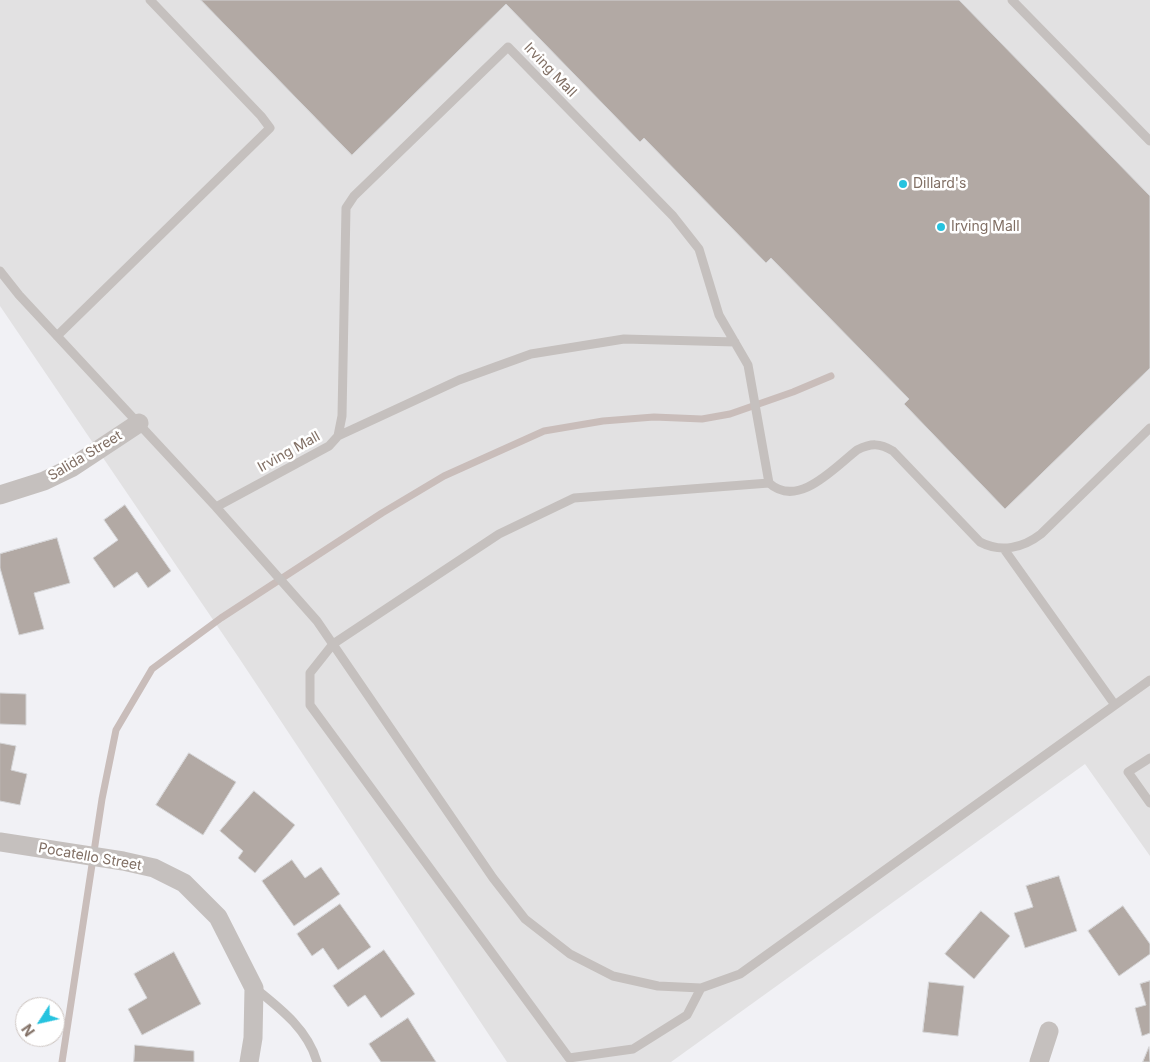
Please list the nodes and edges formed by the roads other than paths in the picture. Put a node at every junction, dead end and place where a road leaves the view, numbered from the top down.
1 (150, 0) edge
2 (1012, 0) edge
3 (1150, 141) edge
4 (0, 271) edge
5 (57, 336) junction
6 (735, 342) junction
7 (139, 423) junction
8 (1150, 428) edge
9 (338, 436) junction
10 (769, 483) junction
11 (0, 495) edge
12 (216, 507) junction
13 (1004, 549) junction
14 (333, 644) junction
15 (1150, 680) edge
16 (1115, 705) junction
17 (1150, 758) edge
18 (1150, 803) edge
19 (0, 842) edge
20 (254, 988) junction
21 (701, 988) junction
22 (1049, 1031) dead end
23 (250, 1062) edge
24 (317, 1062) edge
25 (1038, 1062) edge

1 - 5 lane
2 - 3 lane
4 - 5 lane
5 - 7 lane
6 - 9 lane
6 - 9 lane, Irving Mall
6 - 10 lane, Irving Mall
7 - 11 street, Salida Street
7 - 12 lane
8 - 13 lane
9 - 12 lane, Irving Mall
10 - 13 lane
10 - 14 lane
12 - 14 lane
13 - 16 lane
14 - 21 lane
14 - 21 lane
15 - 16 lane
16 - 21 lane
17 - 18 lane
19 - 20 street, Pocatello Street
20 - 23 street, Pocatello Street
20 - 24 lane
22 - 25 street

